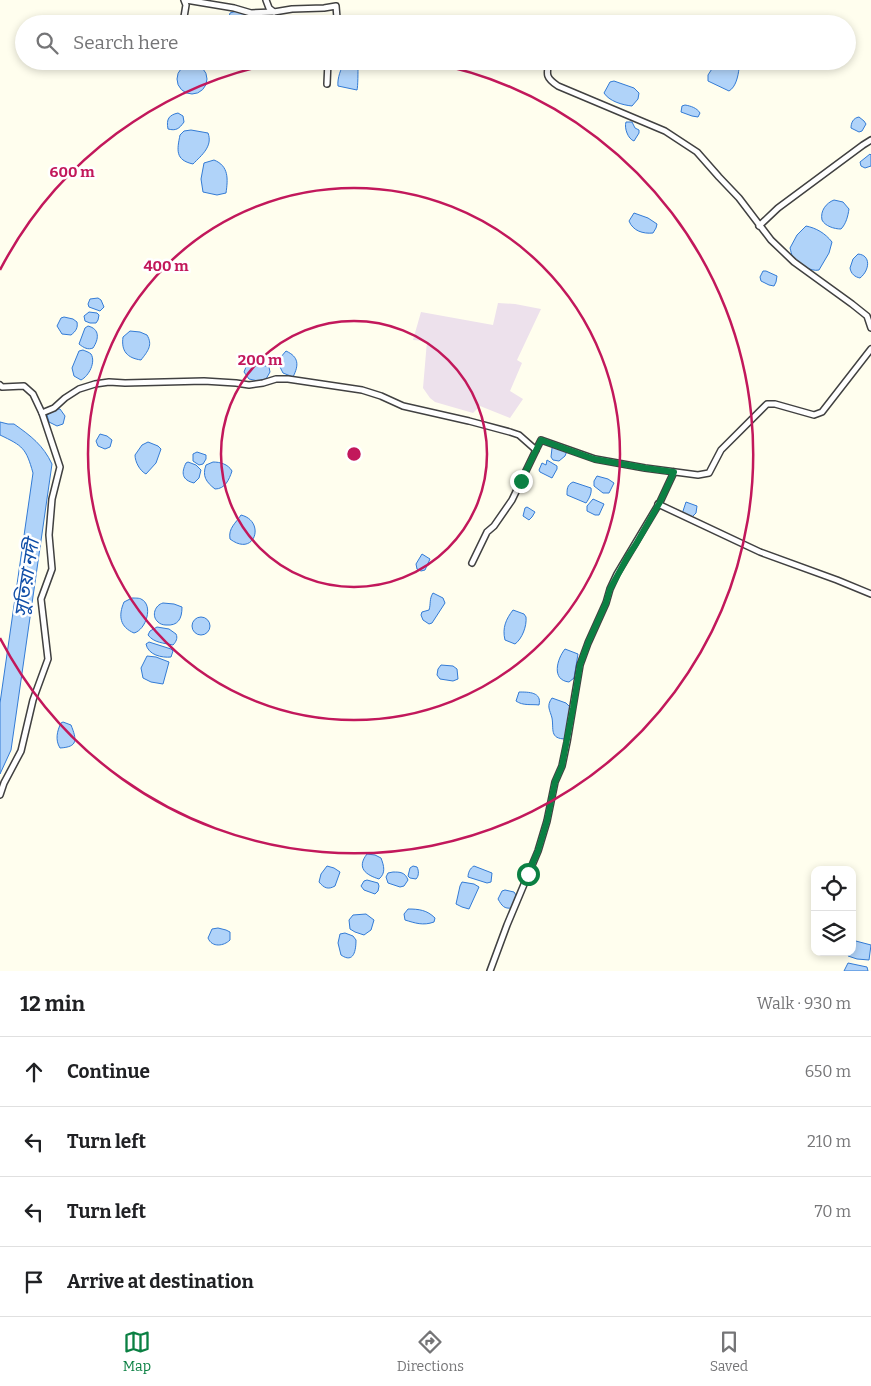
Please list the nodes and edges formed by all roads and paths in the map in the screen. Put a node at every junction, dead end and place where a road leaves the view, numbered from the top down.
1 (185, 0) edge
2 (266, 0) edge
3 (274, 12) junction
4 (184, 15) edge
5 (337, 15) edge
6 (328, 70) edge
7 (547, 70) edge
8 (327, 84) dead end
9 (871, 140) edge
10 (760, 226) junction
11 (871, 328) edge
12 (871, 349) edge
13 (0, 385) edge
14 (42, 413) junction
15 (536, 450) junction
16 (674, 472) junction
17 (658, 504) junction
18 (472, 563) dead end
19 (871, 594) edge
20 (0, 795) edge
21 (490, 971) edge

1 - 3 street
1 - 4 street
2 - 3 street
3 - 5 street
6 - 8 street
7 - 10 street
9 - 10 street
10 - 11 street
12 - 16 street
13 - 14 street
14 - 15 street
14 - 20 street
15 - 16 street
15 - 18 street
16 - 17 street
17 - 19 street
17 - 21 street

